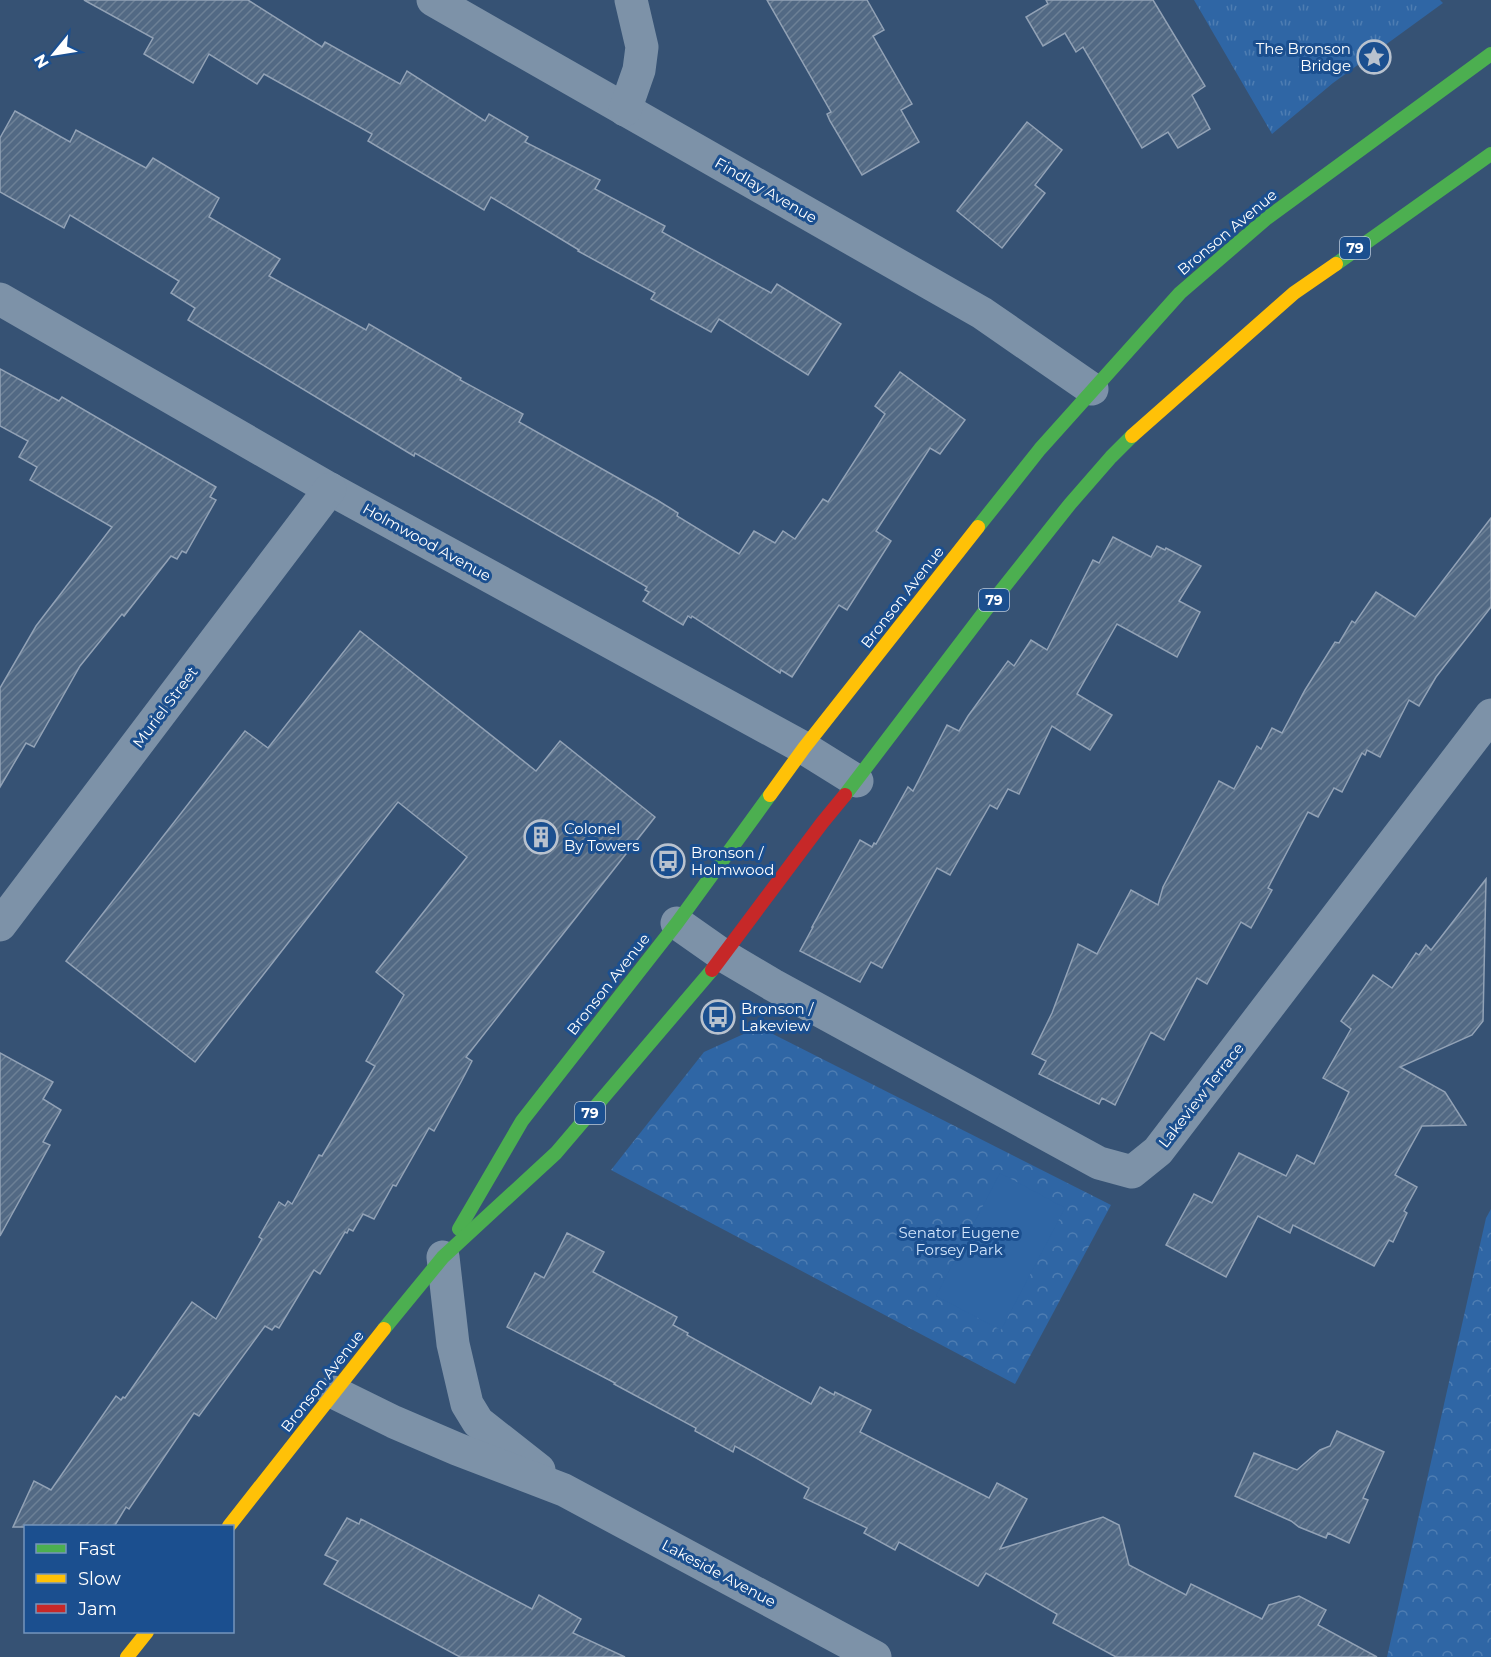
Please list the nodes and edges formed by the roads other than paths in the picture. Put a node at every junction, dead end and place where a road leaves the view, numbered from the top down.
1 (433, 0) edge
2 (631, 0) edge
3 (1491, 54) edge
4 (625, 110) junction
5 (1491, 154) edge
6 (0, 299) edge
7 (1092, 389) junction
8 (330, 489) junction
9 (1491, 715) edge
10 (804, 748) junction
11 (857, 781) junction
12 (677, 923) junction
13 (0, 925) edge
14 (724, 956) junction
15 (443, 1257) junction
16 (333, 1392) junction
17 (564, 1490) junction
18 (231, 1525) edge
19 (146, 1633) edge
20 (127, 1657) edge
21 (875, 1657) edge

1 - 4 street, Findlay Avenue
2 - 4 street
3 - 7 main road, Bronson Avenue / 79
4 - 7 street, Findlay Avenue
5 - 11 main road, Bronson Avenue / 79
6 - 8 street, Holmwood Avenue
7 - 10 main road, Bronson Avenue / 79
8 - 10 street, Holmwood Avenue
8 - 13 street, Muriel Street
9 - 14 street, Lakeview Terrace
10 - 11 street, Holmwood Avenue
10 - 12 main road, Bronson Avenue / 79
11 - 14 main road, Bronson Avenue / 79
12 - 14 street, Lakeview Terrace
12 - 15 main road, Bronson Avenue / 79
14 - 15 main road, Bronson Avenue / 79
15 - 16 main road, Bronson Avenue / 79
15 - 17 street, Lakeside Avenue
16 - 17 street, Lakeside Avenue
16 - 18 main road, Bronson Avenue / 79
17 - 21 street, Lakeside Avenue
19 - 20 main road

